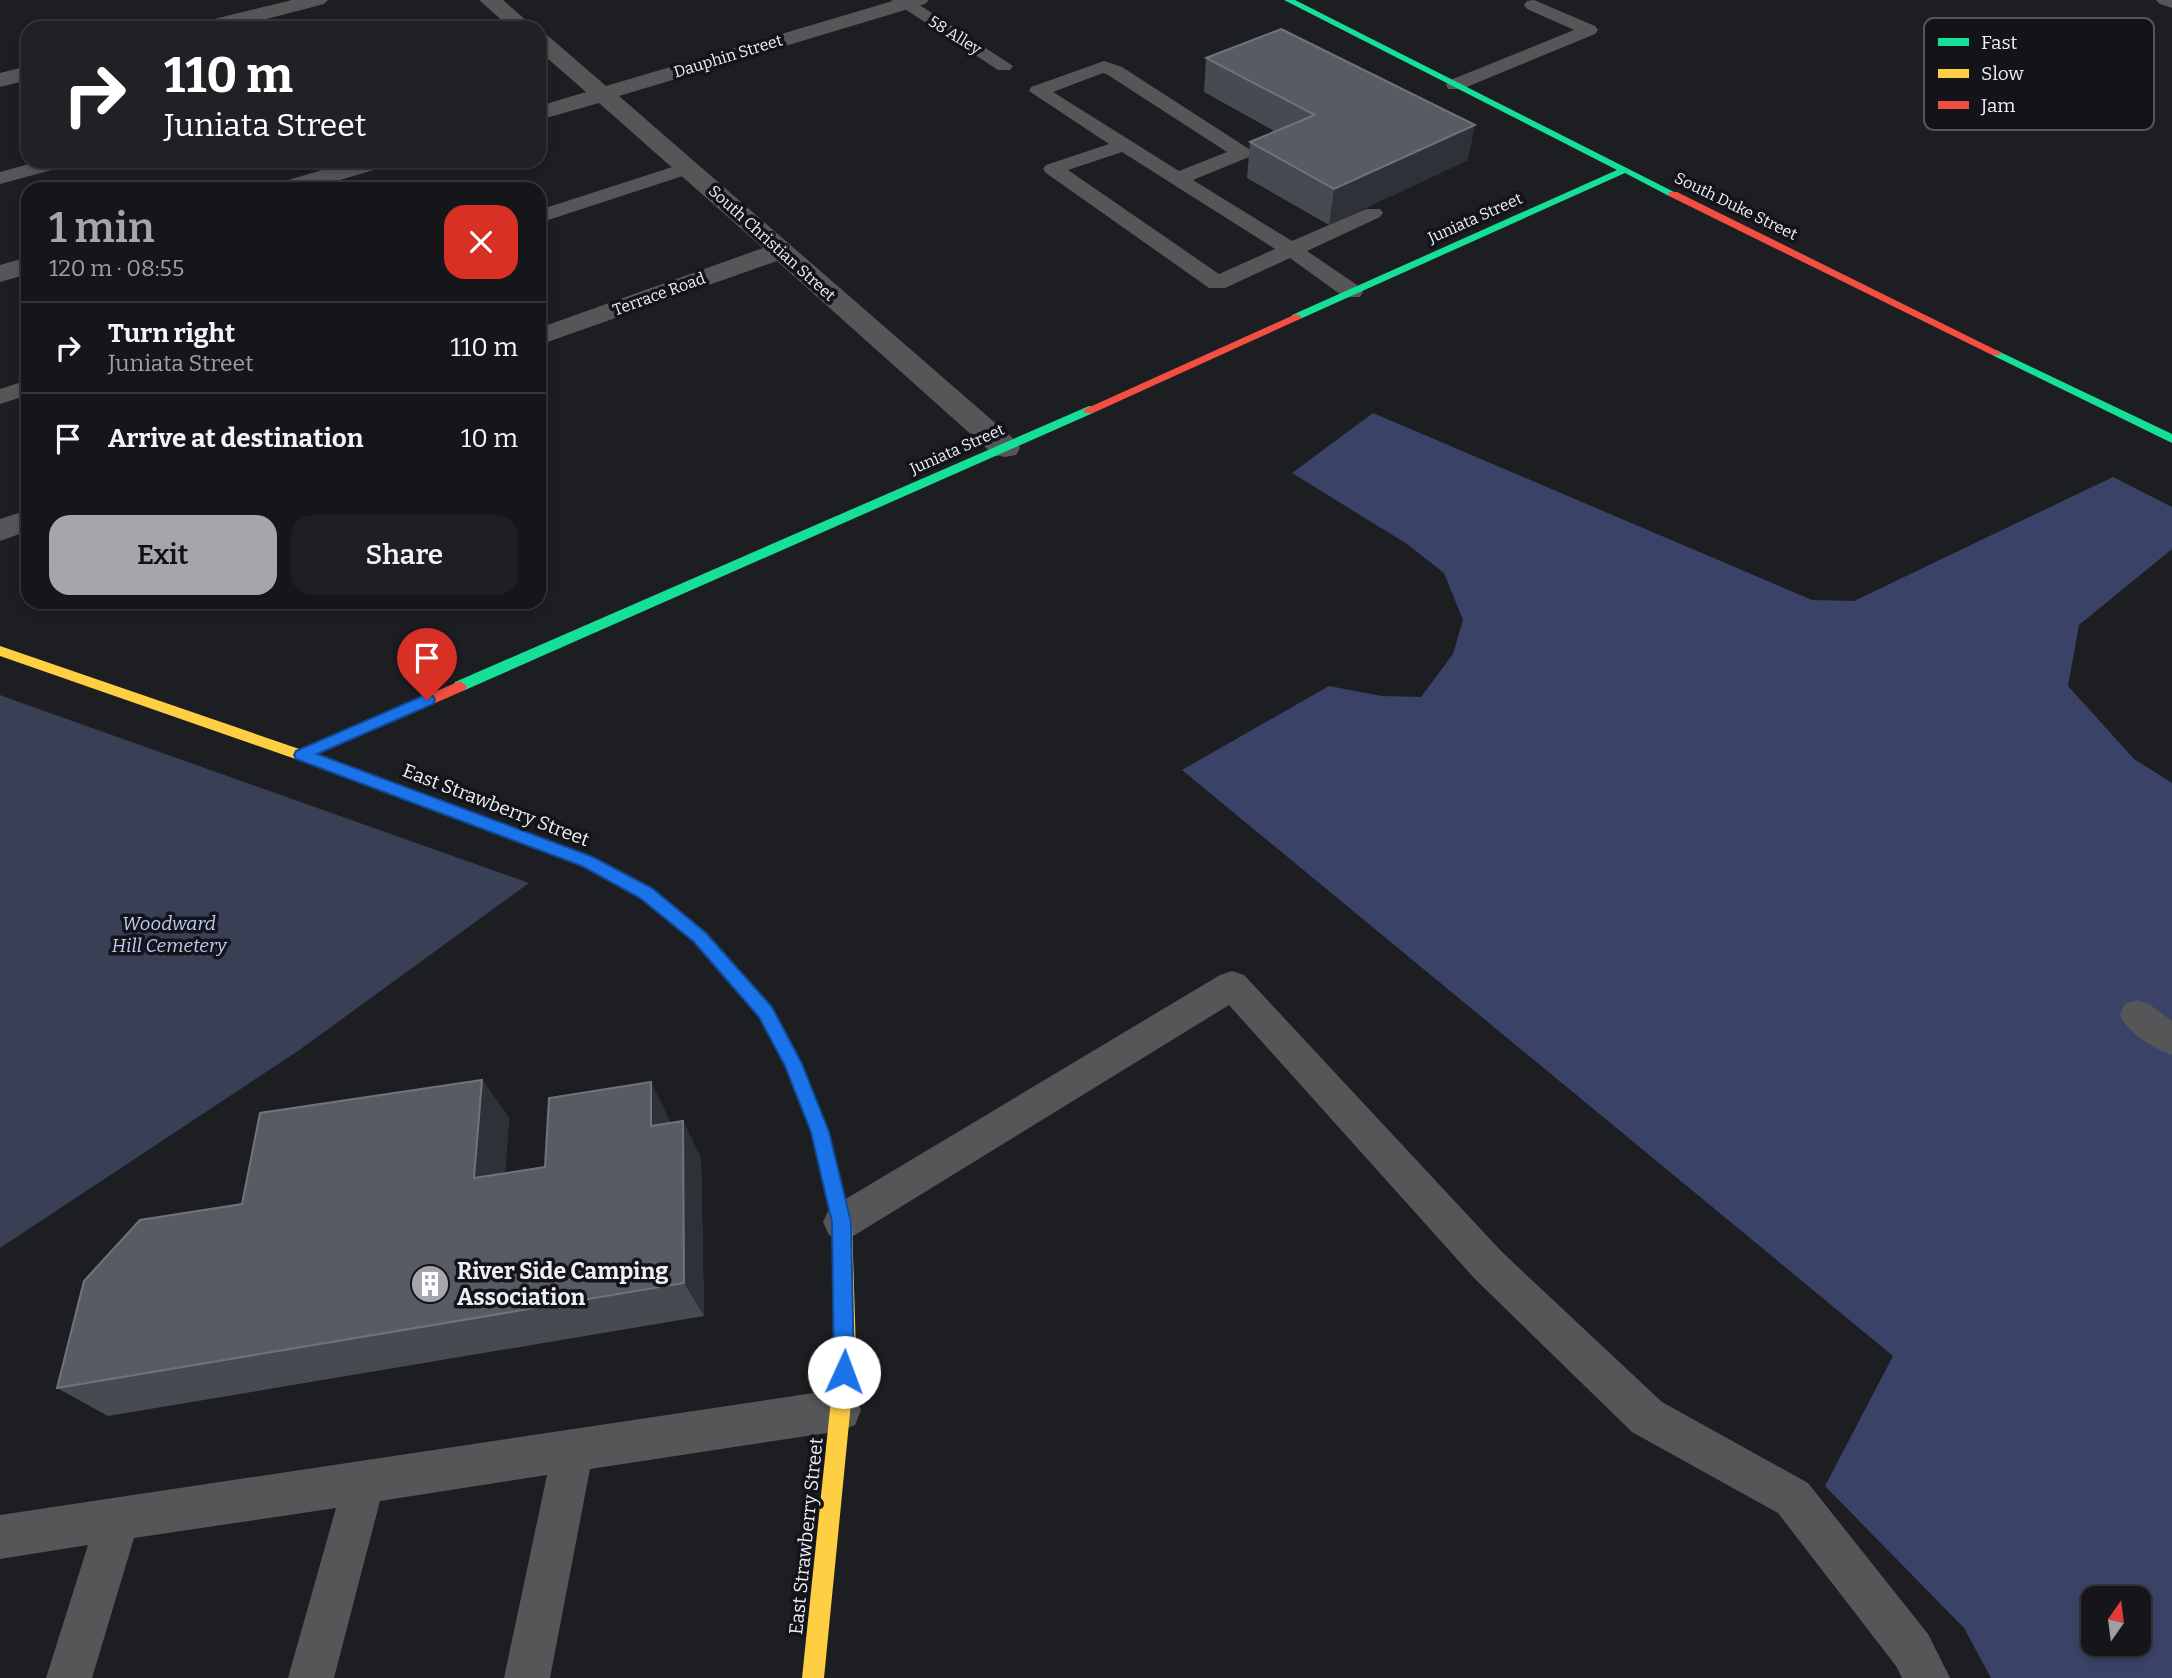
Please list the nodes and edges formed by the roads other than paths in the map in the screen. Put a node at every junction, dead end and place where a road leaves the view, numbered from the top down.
1 (317, 0) edge
2 (490, 0) edge
3 (1288, 0) edge
4 (908, 1) edge
5 (1533, 5) dead end
6 (234, 21) edge
7 (516, 21) edge
8 (546, 46) edge
9 (1004, 66) dead end
10 (21, 75) edge
11 (0, 80) edge
12 (1455, 85) junction
13 (603, 94) junction
14 (546, 111) edge
15 (1122, 146) junction
16 (37, 168) edge
17 (354, 168) edge
18 (688, 168) junction
19 (1624, 170) junction
20 (0, 178) edge
21 (1179, 178) junction
22 (308, 182) edge
23 (1373, 213) edge
24 (546, 215) edge
25 (779, 251) junction
26 (1293, 251) junction
27 (21, 267) edge
28 (0, 274) edge
29 (1352, 292) junction
30 (546, 334) edge
31 (21, 390) edge
32 (0, 397) edge
33 (2172, 439) edge
34 (1005, 448) junction
35 (21, 522) edge
36 (0, 530) edge
37 (0, 651) edge
38 (302, 755) junction
39 (2137, 1015) dead end
40 (2172, 1040) edge
41 (842, 1222) junction
42 (840, 1410) junction
43 (573, 1450) junction
44 (364, 1482) junction
45 (118, 1518) junction
46 (0, 1537) edge
47 (69, 1678) edge
48 (311, 1678) edge
49 (527, 1678) edge
50 (813, 1678) edge
51 (1927, 1678) edge

1 - 6 street
2 - 7 street
3 - 12 street, South Duke Street
4 - 9 lane, 58 Alley
4 - 13 street, Dauphin Street
5 - 12 lane
8 - 13 street, South Christian Street
10 - 11 street
12 - 19 street, South Duke Street
13 - 14 street, Dauphin Street
13 - 18 street, South Christian Street
15 - 21 lane
15 - 21 lane
15 - 26 lane
16 - 20 lane
17 - 22 street
18 - 24 lane
18 - 25 street, South Christian Street
19 - 29 street, Juniata Street
19 - 33 street, South Duke Street
21 - 26 lane
23 - 26 lane
25 - 30 street, Terrace Road
25 - 34 street, South Christian Street
26 - 29 lane
27 - 28 street
29 - 34 street, Juniata Street
31 - 32 lane
34 - 38 street, Juniata Street
35 - 36 street
37 - 38 street, East Strawberry Street
38 - 41 street, East Strawberry Street
39 - 40 lane
41 - 42 street, East Strawberry Street
41 - 51 lane
42 - 43 lane
42 - 50 street, East Strawberry Street
43 - 44 lane
43 - 49 lane
44 - 45 lane
44 - 48 lane
45 - 46 lane
45 - 47 lane

